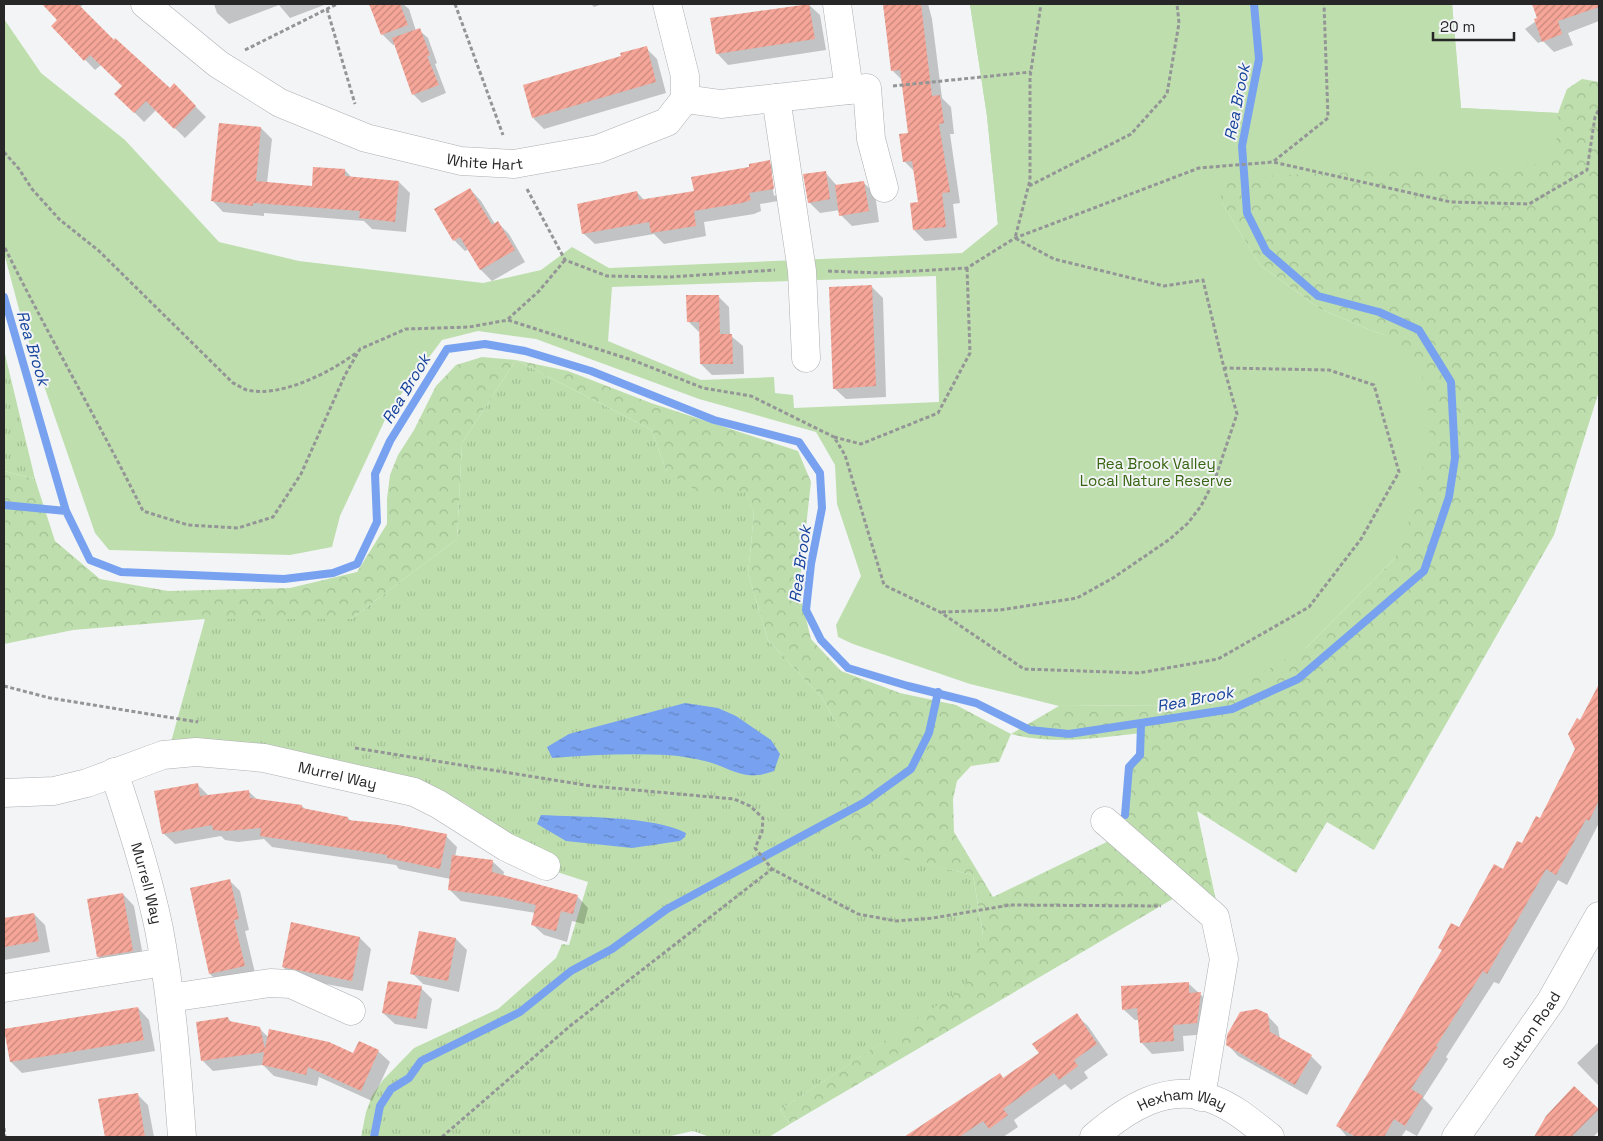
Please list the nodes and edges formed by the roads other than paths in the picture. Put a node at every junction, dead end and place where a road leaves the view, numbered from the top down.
1 (145, 4) edge
2 (667, 4) edge
3 (837, 4) edge
4 (858, 89) junction
5 (776, 98) junction
6 (685, 99) junction
7 (884, 188) dead end
8 (806, 358) dead end
9 (114, 772) junction
10 (4, 793) edge
11 (1105, 821) dead end
12 (546, 866) dead end
13 (1599, 916) edge
14 (164, 962) junction
15 (4, 988) edge
16 (170, 998) junction
17 (351, 1011) dead end
18 (1201, 1097) junction
19 (182, 1137) edge
20 (1094, 1137) edge
21 (1270, 1137) edge
22 (1456, 1137) edge

1 - 6 street, White Hart
2 - 6 street
3 - 4 street
4 - 5 street
4 - 7 street
5 - 6 street
5 - 8 street
9 - 10 street, Murrel Way
9 - 12 street, Murrel Way
9 - 14 street, Murrell Way
11 - 18 street
13 - 22 street, Sutton Road
14 - 15 street
14 - 16 street, Murrell Way
16 - 17 street
16 - 19 street, Murrell Way
18 - 20 street, Hexham Way
18 - 21 street, Hexham Way

